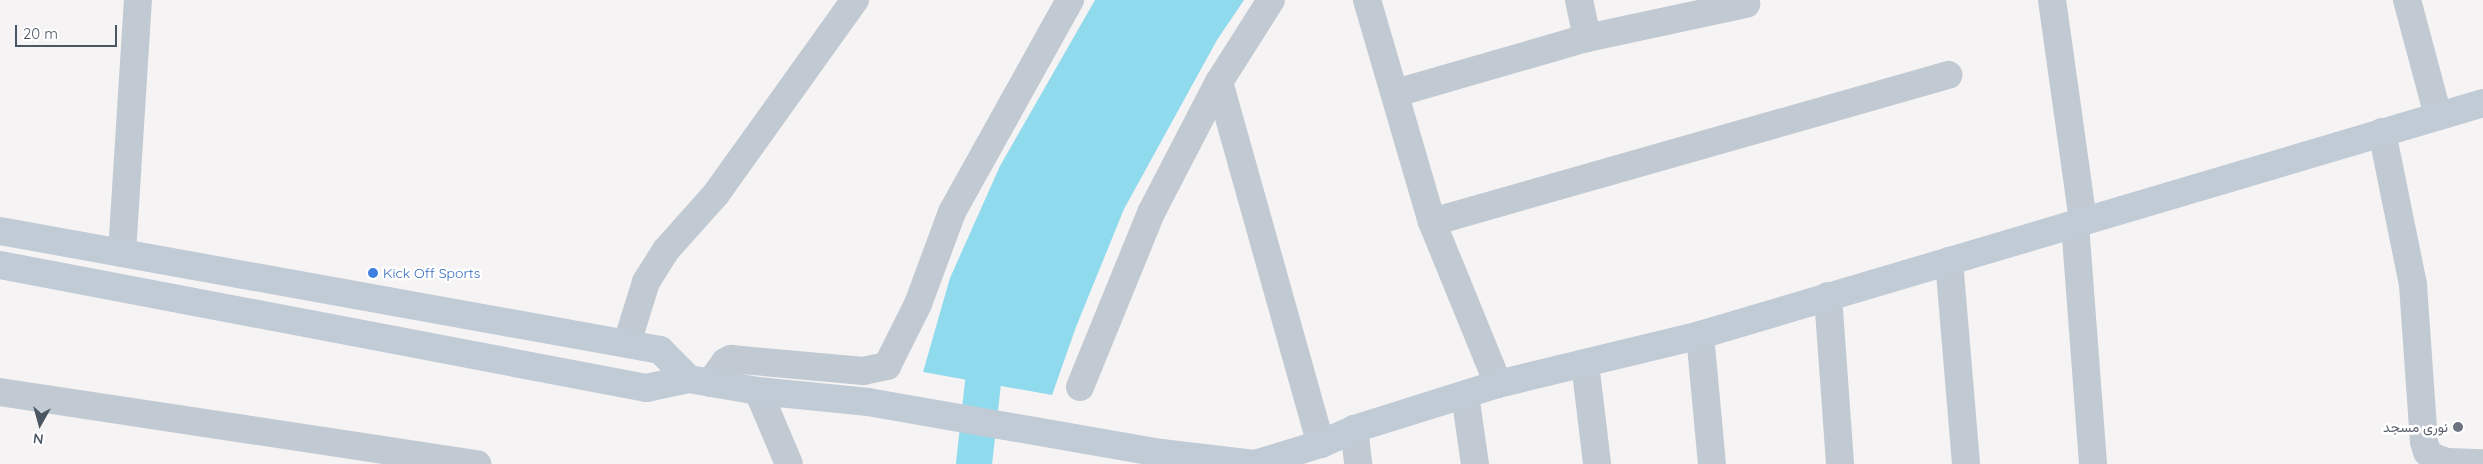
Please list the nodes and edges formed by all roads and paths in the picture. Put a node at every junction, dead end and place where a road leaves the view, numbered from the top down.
1 (138, 0) edge
2 (855, 0) edge
3 (1070, 0) edge
4 (1271, 0) edge
5 (1368, 0) edge
6 (1579, 0) edge
7 (2052, 0) edge
8 (2407, 0) edge
9 (1746, 4) dead end
10 (1587, 38) junction
11 (1948, 75) dead end
12 (1219, 82) junction
13 (1396, 93) junction
14 (2483, 102) edge
15 (2438, 116) junction
16 (2382, 132) junction
17 (1432, 222) junction
18 (2079, 222) junction
19 (0, 231) edge
20 (122, 252) junction
21 (1949, 261) junction
22 (0, 265) edge
23 (1828, 296) junction
24 (1700, 335) junction
25 (627, 343) junction
26 (1585, 363) junction
27 (699, 381) junction
28 (1498, 384) junction
29 (1080, 388) dead end
30 (758, 391) junction
31 (0, 392) edge
32 (1465, 395) junction
33 (1354, 429) junction
34 (1321, 444) junction
35 (2483, 463) edge
36 (478, 464) edge
37 (790, 464) edge
38 (1254, 464) edge
39 (1358, 464) edge
40 (1475, 464) edge
41 (1597, 464) edge
42 (1712, 464) edge
43 (1840, 464) edge
44 (1966, 464) edge
45 (2093, 464) edge

1 - 20 street
2 - 25 street
3 - 27 street
4 - 12 street
5 - 13 street
6 - 10 street
7 - 18 street
8 - 15 street
9 - 10 street
10 - 13 street
11 - 17 street
12 - 29 street
12 - 34 street
13 - 17 street
14 - 15 street
15 - 16 street
16 - 18 street
16 - 35 street
17 - 28 street
18 - 21 street
18 - 45 street
19 - 20 street
20 - 25 street
21 - 23 street
21 - 44 street
22 - 27 street
23 - 24 street
23 - 43 street
24 - 26 street
24 - 42 street
25 - 27 street
26 - 28 street
26 - 41 street
27 - 30 street
28 - 32 street
30 - 37 street
30 - 38 street
31 - 36 street
32 - 33 street
32 - 40 street
33 - 34 street
33 - 39 street
34 - 38 street

